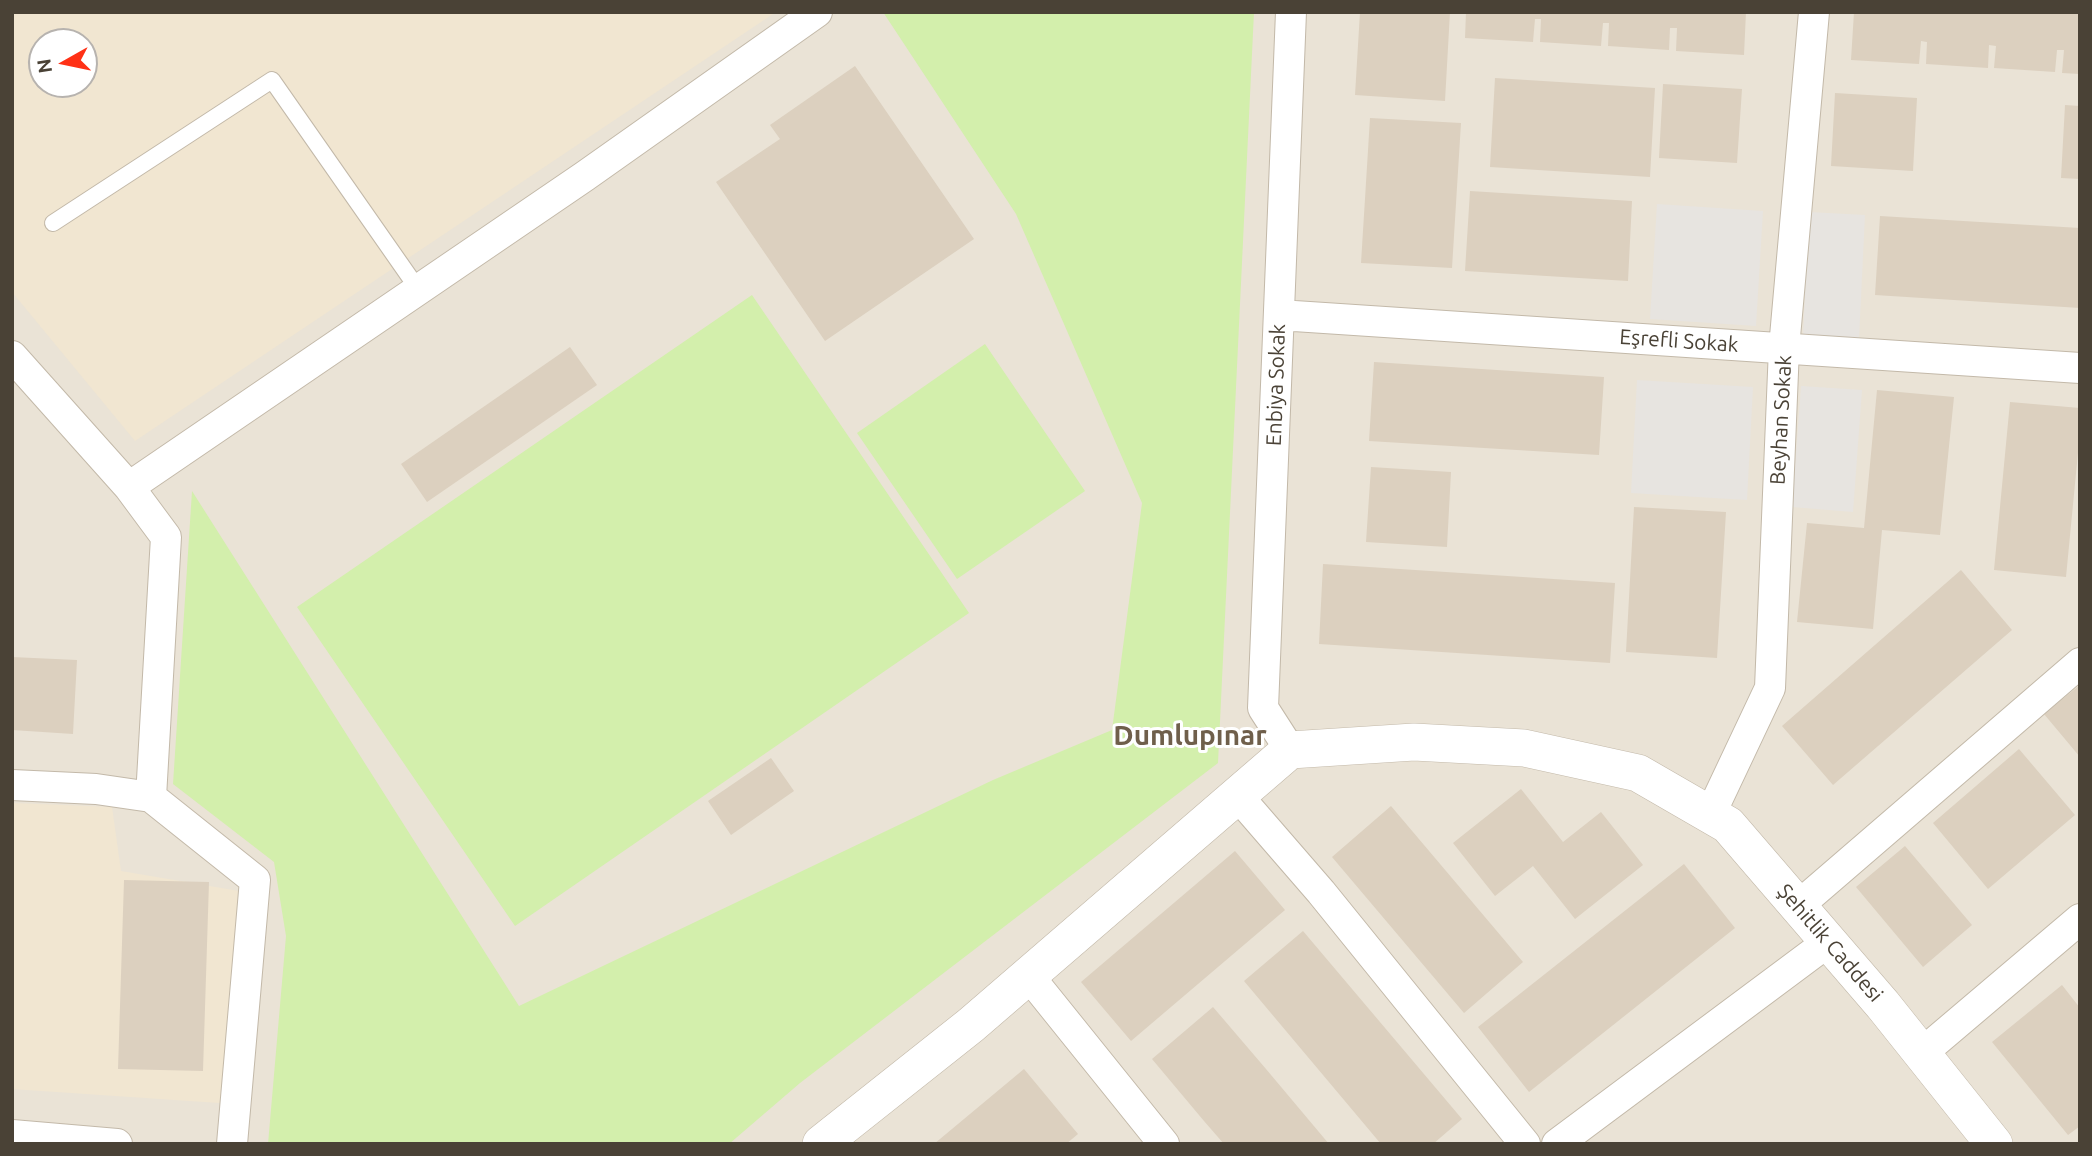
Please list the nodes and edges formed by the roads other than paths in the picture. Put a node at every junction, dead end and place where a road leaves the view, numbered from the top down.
1 (817, 12) edge
2 (1291, 12) edge
3 (1814, 12) edge
4 (53, 223) dead end
5 (418, 289) junction
6 (1279, 315) junction
7 (1784, 348) junction
8 (12, 356) edge
9 (2080, 368) edge
10 (129, 487) junction
11 (2080, 663) edge
12 (1290, 750) junction
13 (12, 785) edge
14 (1237, 795) junction
15 (150, 797) junction
16 (1710, 815) junction
17 (1798, 906) junction
18 (2080, 919) edge
19 (1828, 942) junction
20 (1028, 975) junction
21 (1922, 1053) junction
22 (12, 1135) edge
23 (117, 1144) edge
24 (232, 1144) edge
25 (821, 1144) edge
26 (1164, 1144) edge
27 (1525, 1144) edge
28 (1557, 1144) edge
29 (1994, 1144) edge

1 - 5 street
2 - 6 street, Enbiya Sokak
3 - 7 street, Beyhan Sokak
4 - 5 lane
5 - 10 street
6 - 7 street, Eşrefli Sokak
6 - 12 street, Enbiya Sokak
7 - 9 street, Eşrefli Sokak
7 - 16 street, Beyhan Sokak
8 - 10 street
10 - 15 street
11 - 17 street
12 - 14 street
12 - 16 street, Şehitlik Caddesi
13 - 15 street
14 - 20 street
14 - 27 street
15 - 24 street
16 - 17 street, Şehitlik Caddesi
17 - 19 street, Şehitlik Caddesi
18 - 21 street
19 - 21 street, Şehitlik Caddesi
19 - 28 street
20 - 25 street
20 - 26 street
21 - 29 street, Şehitlik Caddesi
22 - 23 street

